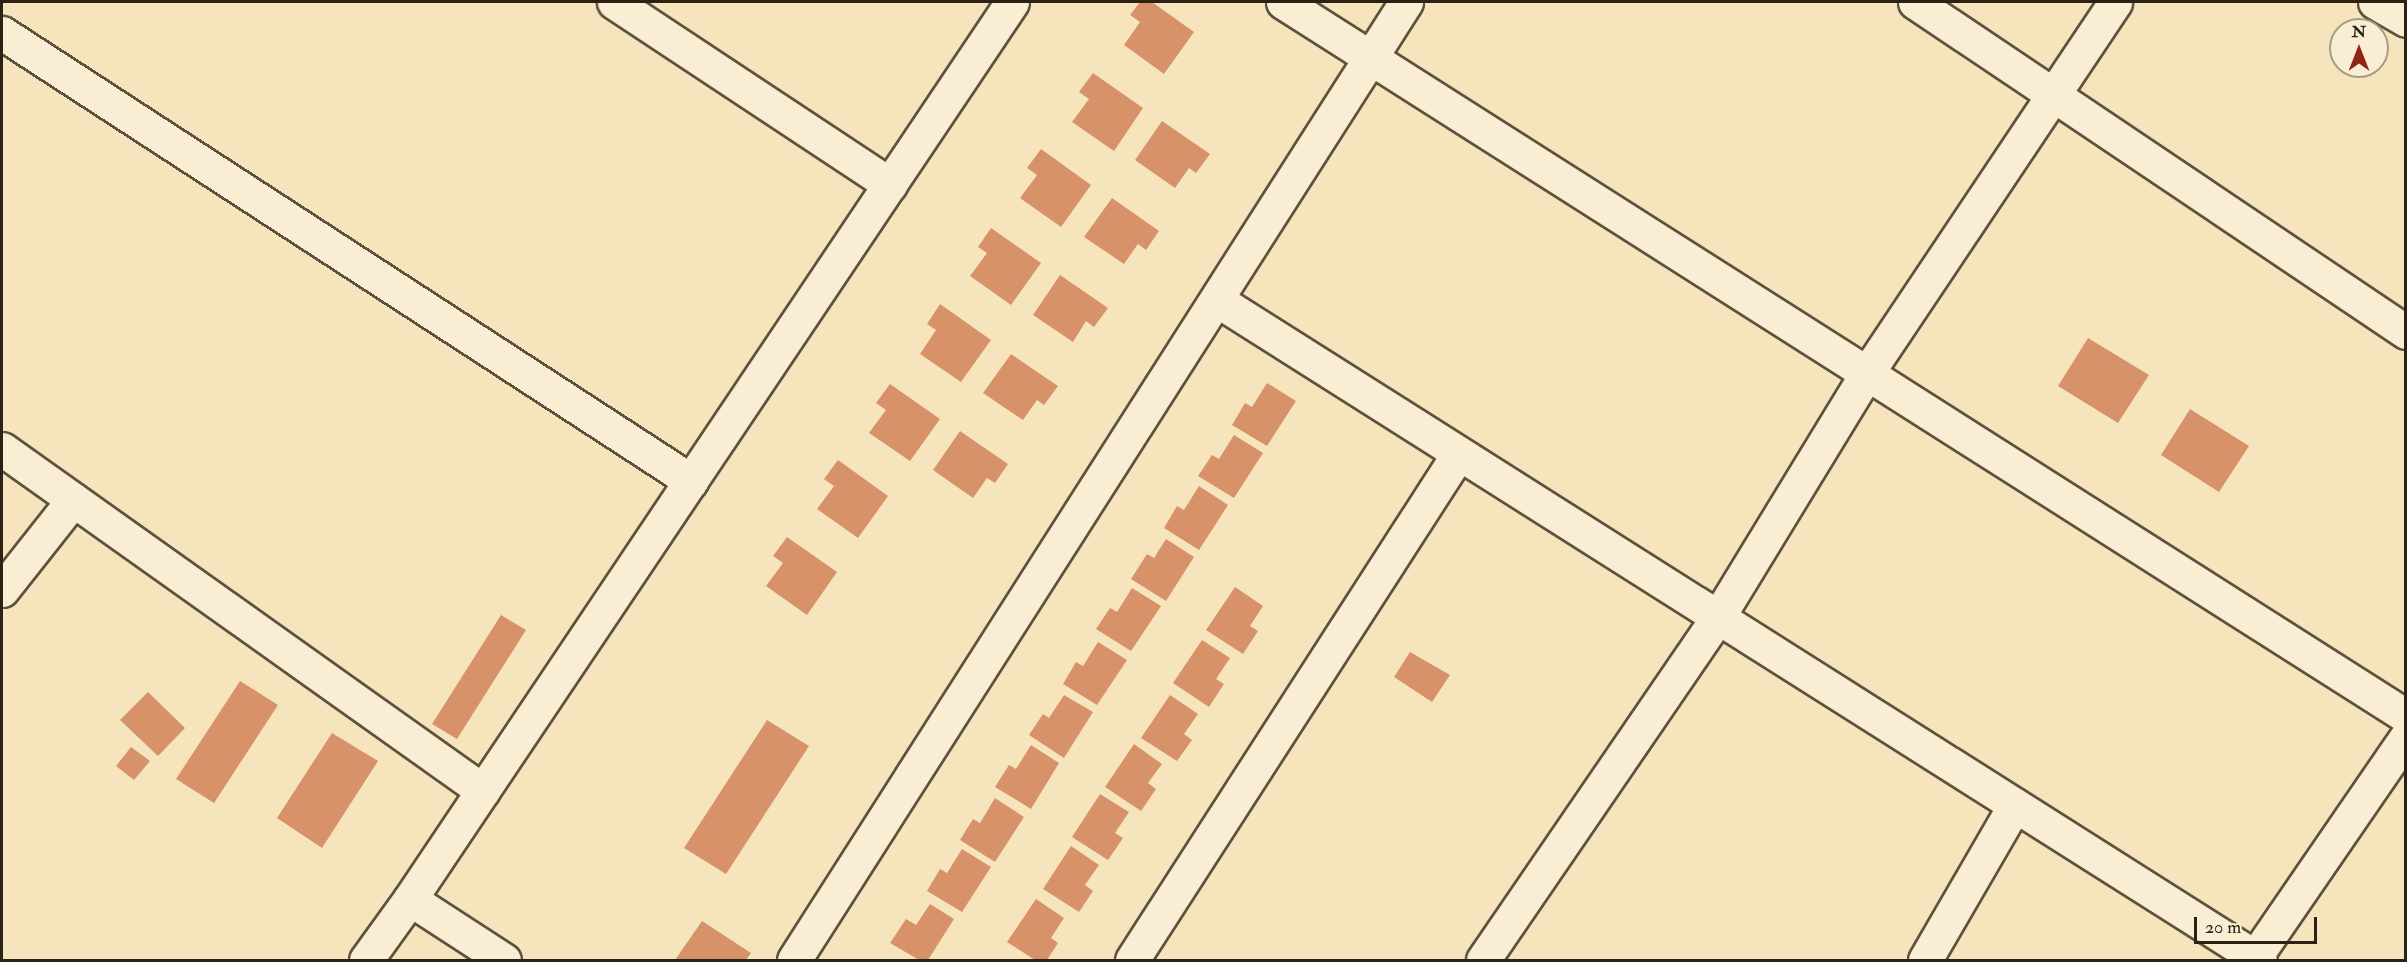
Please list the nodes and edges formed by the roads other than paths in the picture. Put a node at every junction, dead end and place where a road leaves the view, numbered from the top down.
1 (614, 2) edge
2 (1012, 2) edge
3 (1283, 2) edge
4 (1406, 2) edge
5 (1915, 2) edge
6 (2115, 2) edge
7 (2375, 2) edge
8 (2406, 20) edge
9 (2, 33) edge
10 (1370, 57) junction
11 (2053, 94) junction
12 (890, 185) junction
13 (1217, 300) junction
14 (2406, 333) edge
15 (1867, 373) junction
16 (2, 449) edge
17 (1459, 453) junction
18 (691, 481) junction
19 (73, 500) junction
20 (2, 590) edge
21 (1719, 617) junction
22 (2406, 716) edge
23 (2406, 737) edge
24 (483, 791) junction
25 (2015, 805) junction
26 (410, 900) junction
27 (366, 960) edge
28 (504, 960) edge
29 (794, 960) edge
30 (1132, 960) edge
31 (1483, 960) edge
32 (1925, 960) edge
33 (2256, 960) edge

1 - 12 street
2 - 12 street
3 - 10 street
4 - 10 street
5 - 11 street
6 - 11 street
7 - 8 street
9 - 18 street
10 - 13 street
10 - 15 street
11 - 14 street
11 - 15 street
12 - 18 street
13 - 17 street
13 - 29 street
15 - 21 street
15 - 22 street
16 - 19 street
17 - 21 street
17 - 30 street
18 - 24 street
19 - 20 street
19 - 24 street
21 - 25 street
21 - 31 street
23 - 33 street
24 - 26 street
25 - 32 street
25 - 33 street
26 - 27 street
26 - 28 street

